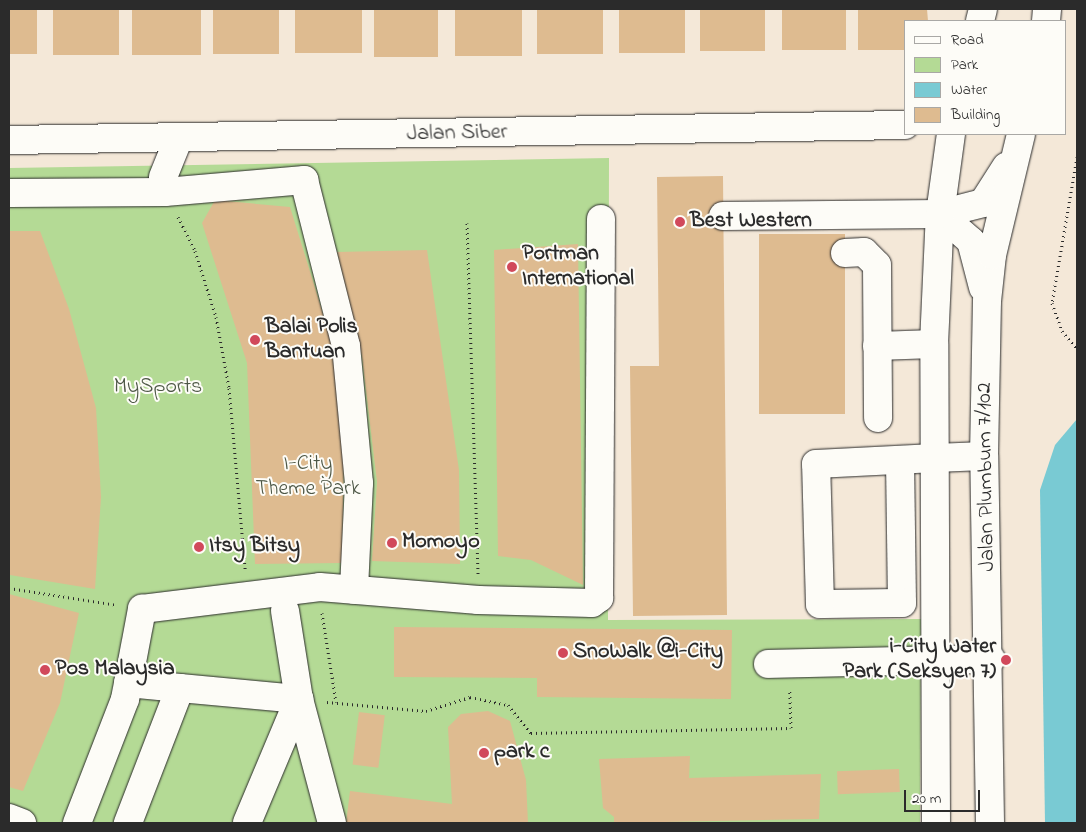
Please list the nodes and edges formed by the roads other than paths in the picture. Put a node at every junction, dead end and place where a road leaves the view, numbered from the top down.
1 (904, 125) edge
2 (951, 135) edge
3 (9, 140) edge
4 (178, 140) junction
5 (1019, 143) edge
6 (164, 185) junction
7 (9, 193) edge
8 (940, 214) junction
9 (723, 216) dead end
10 (601, 219) dead end
11 (846, 253) dead end
12 (987, 302) junction
13 (934, 344) junction
14 (877, 346) junction
15 (878, 418) dead end
16 (984, 456) junction
17 (936, 458) junction
18 (900, 460) junction
19 (354, 590) junction
20 (286, 611) dead end
21 (991, 659) junction
22 (936, 660) junction
23 (778, 663) road end
24 (128, 683) junction
25 (180, 688) junction
26 (299, 699) junction
27 (9, 818) edge
28 (22, 823) edge
29 (77, 823) edge
30 (128, 823) edge
31 (247, 823) edge
32 (332, 823) edge
33 (936, 823) edge
34 (990, 823) edge

1 - 4 street, Jalan Siber
2 - 8 street
3 - 4 street, Jalan Siber
4 - 6 street
5 - 8 street
5 - 12 street, Jalan Plumbum 7/102
6 - 7 street
6 - 19 street
8 - 9 street
8 - 12 street
8 - 13 street
10 - 19 street
11 - 14 street
12 - 16 street, Jalan Plumbum 7/102
13 - 14 street
13 - 17 street
14 - 15 street
16 - 17 street
16 - 21 street, Jalan Plumbum 7/102
17 - 18 street
17 - 22 street
18 - 18 street
19 - 24 street
20 - 26 street
21 - 22 street
21 - 34 street, Jalan Plumbum 7/102
22 - 23 street
22 - 33 street
24 - 25 street
24 - 29 street
25 - 26 street
25 - 30 street
26 - 31 street
26 - 32 street
27 - 28 street

